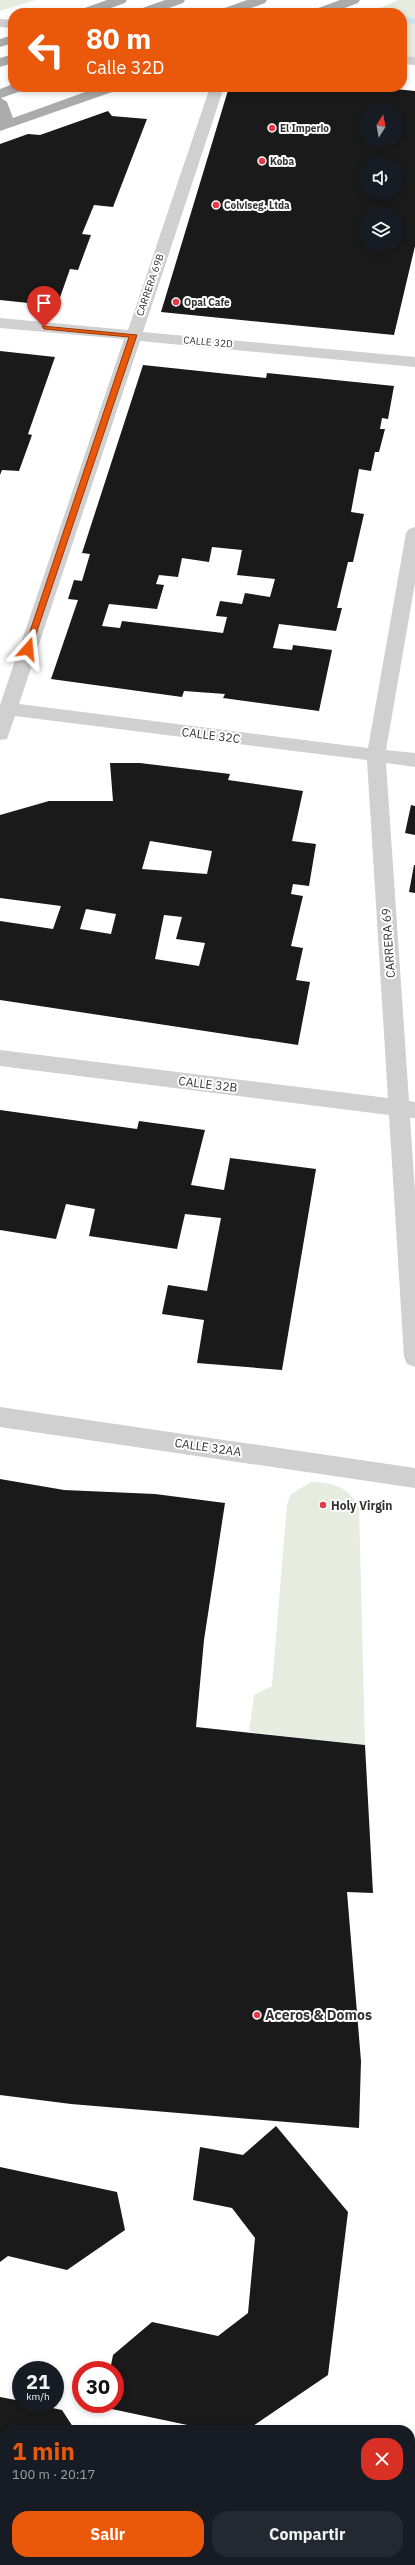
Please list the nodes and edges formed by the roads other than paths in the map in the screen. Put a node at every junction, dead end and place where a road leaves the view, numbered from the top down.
1 (178, 0) edge
2 (260, 0) edge
3 (354, 0) edge
4 (118, 5) edge
5 (105, 8) edge
6 (156, 8) edge
7 (238, 8) edge
8 (332, 8) edge
9 (99, 92) edge
10 (215, 92) edge
11 (0, 102) edge
12 (4, 126) edge
13 (0, 323) edge
14 (133, 335) junction
15 (415, 362) edge
16 (415, 532) edge
17 (7, 709) junction
18 (0, 734) edge
19 (376, 756) junction
20 (415, 760) edge
21 (0, 1058) edge
22 (407, 1109) edge
23 (415, 1357) edge
24 (0, 1417) edge
25 (415, 1478) edge

1 - 6 main road
2 - 7 main road
3 - 8 main road
4 - 5 main road
9 - 12 main road
10 - 14 street, CARRERA 69B
11 - 12 main road
13 - 14 street, CALLE 32D
14 - 15 street, CALLE 32D
14 - 17 street, CARRERA 69B
16 - 19 street, CARRERA 69
17 - 18 street, CARRERA 69B
17 - 19 street, CALLE 32C
19 - 20 street, CALLE 32C
19 - 22 street, CARRERA 69
21 - 22 street, CALLE 32B
22 - 23 street, CARRERA 69
24 - 25 street, CALLE 32AA

